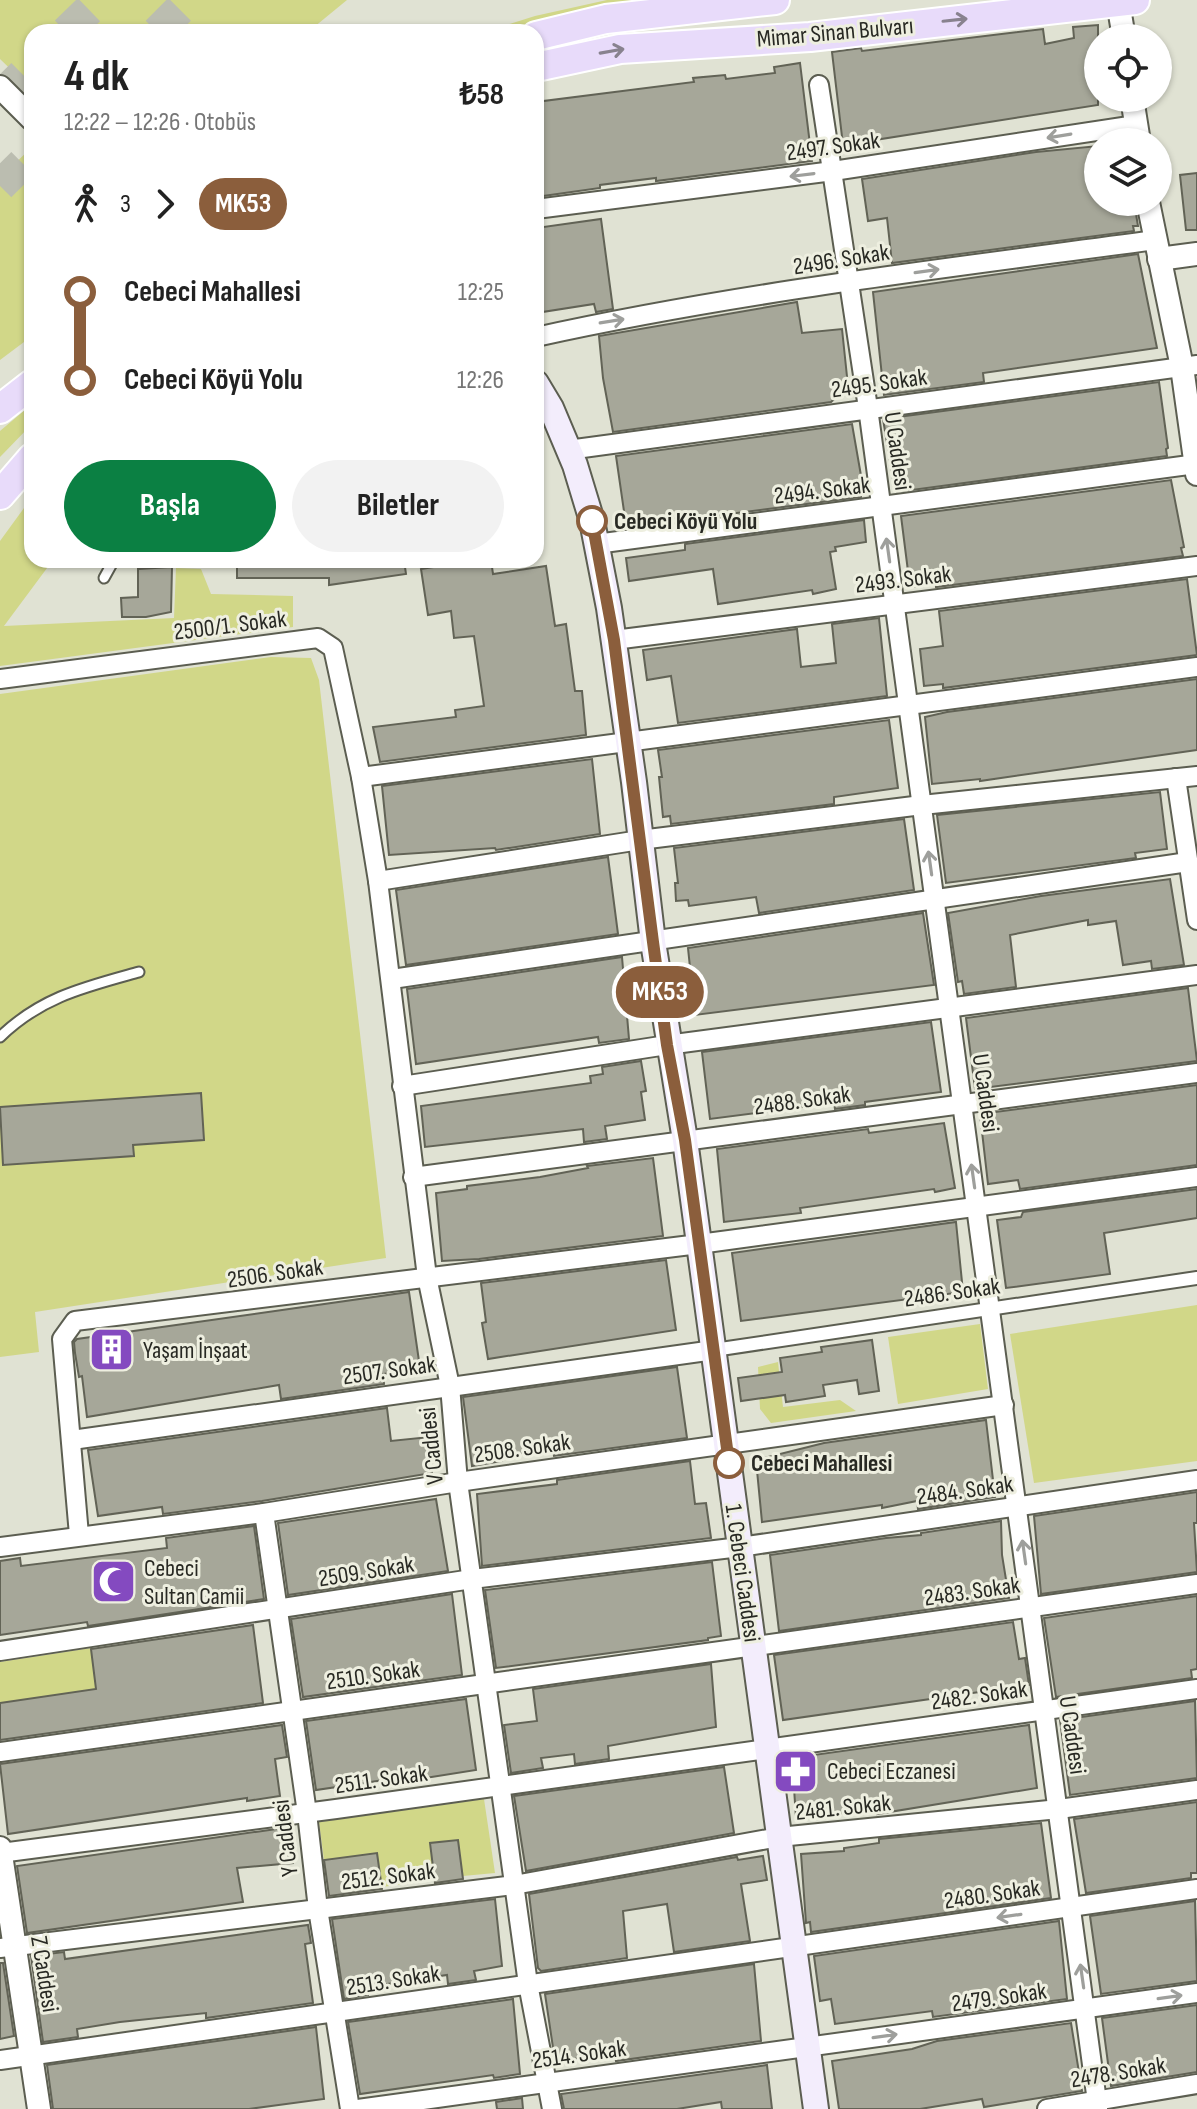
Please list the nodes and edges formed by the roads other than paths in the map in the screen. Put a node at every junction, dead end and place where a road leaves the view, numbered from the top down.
1 (775, 0) edge
2 (1127, 1) edge
3 (1125, 24) edge
4 (544, 34) edge
5 (544, 65) edge
6 (819, 85) dead end
7 (0, 87) edge
8 (24, 111) edge
9 (1084, 140) edge
10 (833, 171) junction
11 (544, 208) edge
12 (1151, 216) edge
13 (1157, 249) junction
14 (1197, 254) edge
15 (850, 282) junction
16 (544, 335) edge
17 (1189, 366) edge
18 (24, 390) edge
19 (544, 396) edge
20 (868, 408) junction
21 (0, 409) edge
22 (568, 450) junction
23 (24, 467) edge
24 (1197, 467) edge
25 (0, 495) edge
26 (882, 506) junction
27 (596, 544) junction
28 (1197, 566) edge
29 (110, 568) edge
30 (104, 578) dead end
31 (895, 604) junction
32 (614, 640) junction
33 (1197, 667) edge
34 (0, 679) edge
35 (908, 705) junction
36 (626, 741) junction
37 (1197, 776) edge
38 (361, 777) junction
39 (1176, 778) junction
40 (922, 805) junction
41 (640, 840) junction
42 (1188, 862) junction
43 (378, 881) junction
44 (935, 897) junction
45 (1197, 920) edge
46 (653, 942) junction
47 (139, 972) dead end
48 (1197, 975) edge
49 (392, 979) junction
50 (950, 1008) junction
51 (0, 1037) edge
52 (667, 1045) junction
53 (1197, 1073) edge
54 (402, 1086) junction
55 (963, 1103) junction
56 (685, 1140) junction
57 (413, 1177) junction
58 (1197, 1177) edge
59 (977, 1207) junction
60 (699, 1244) junction
61 (427, 1277) junction
62 (1197, 1278) edge
63 (991, 1309) junction
64 (714, 1350) junction
65 (450, 1386) junction
66 (1004, 1405) junction
67 (72, 1440) junction
68 (726, 1444) junction
69 (1197, 1480) edge
70 (458, 1482) junction
71 (1018, 1506) junction
72 (264, 1513) junction
73 (79, 1535) junction
74 (0, 1547) edge
75 (740, 1547) junction
76 (472, 1579) junction
77 (1197, 1584) edge
78 (1032, 1607) junction
79 (278, 1609) junction
80 (753, 1646) junction
81 (0, 1651) edge
82 (487, 1685) junction
83 (1197, 1689) edge
84 (1045, 1710) junction
85 (292, 1711) junction
86 (767, 1749) junction
87 (0, 1752) edge
88 (500, 1785) junction
89 (1197, 1790) edge
90 (1059, 1809) junction
91 (307, 1813) junction
92 (779, 1837) junction
93 (0, 1851) edge
94 (514, 1885) junction
95 (1197, 1889) edge
96 (1072, 1907) junction
97 (318, 1909) junction
98 (7, 1947) edge
99 (794, 1947) junction
100 (528, 1984) junction
101 (1197, 1993) edge
102 (1086, 2009) junction
103 (337, 2013) junction
104 (807, 2047) junction
105 (31, 2056) junction
106 (0, 2060) edge
107 (548, 2083) junction
108 (1197, 2084) edge
109 (1097, 2104) edge
110 (39, 2109) edge
111 (350, 2109) edge
112 (358, 2109) edge
113 (552, 2109) edge
114 (816, 2109) edge
115 (1047, 2109) edge

1 - 4 main road, Mimar Sinan Bulvarı
2 - 3 street
5 -> 2 main road, Mimar Sinan Bulvarı
6 - 10 street, U Caddesi
7 - 8 street
9 -> 10 street, 2497. Sokak
10 -> 11 street, 2497. Sokak
10 - 15 street, U Caddesi
12 - 13 street
13 - 14 street
15 -> 13 street, 2496. Sokak
13 - 17 street
16 -> 15 street, 2496. Sokak
15 - 20 street, U Caddesi
17 - 20 street, 2495. Sokak
17 - 24 street
18 - 21 main road
19 - 22 main road, 1. Cebeci Caddesi
20 - 22 street, 2495. Sokak
20 - 26 street, U Caddesi
22 - 27 main road, 1. Cebeci Caddesi
23 - 25 main road
24 - 26 street, 2494. Sokak
26 - 27 street, 2494. Sokak
31 -> 26 street, U Caddesi
27 - 32 main road, 1. Cebeci Caddesi
28 - 31 street, 2493. Sokak
29 - 30 lane
31 - 32 street, 2493. Sokak
31 - 35 street, U Caddesi
32 - 36 main road, 1. Cebeci Caddesi
33 - 35 street
34 - 38 street, 2500/1. Sokak
35 - 36 street
35 - 40 street, U Caddesi
36 - 38 street
36 - 41 main road, 1. Cebeci Caddesi
37 - 39 street
38 - 43 street, V Caddesi
39 - 40 street
39 - 42 street
40 - 41 street
44 -> 40 street, U Caddesi
41 - 43 street
41 - 46 main road, 1. Cebeci Caddesi
42 - 44 street
42 - 45 street
43 - 49 street, V Caddesi
44 - 46 street
44 - 50 street, U Caddesi
46 - 49 street
46 - 52 main road, 1. Cebeci Caddesi
47 - 51 lane
48 - 50 street
49 - 54 street, V Caddesi
50 - 52 street
50 - 55 street, U Caddesi
52 - 54 street
52 - 56 main road, 1. Cebeci Caddesi
53 - 55 street, 2488. Sokak
54 - 57 street, V Caddesi
55 - 56 street, 2488. Sokak
59 -> 55 street, U Caddesi
56 - 57 street, 2488. Sokak
56 - 60 main road, 1. Cebeci Caddesi
57 - 61 street, V Caddesi
58 - 59 street, 2506. Sokak
59 - 60 street, 2506. Sokak
59 - 63 street, U Caddesi
60 - 61 street, 2506. Sokak
60 - 64 main road, 1. Cebeci Caddesi
61 - 65 street, V Caddesi
61 - 67 street, 2506. Sokak
62 - 63 street, 2486. Sokak
63 - 64 street, 2486. Sokak
63 - 66 street, U Caddesi
64 - 65 street, 2507. Sokak
64 - 68 main road, 1. Cebeci Caddesi
65 - 67 street, 2507. Sokak
65 - 70 street, V Caddesi
66 - 68 street, 2508. Sokak
66 - 71 street, U Caddesi
67 - 73 street, 2506. Sokak
68 - 70 street, 2508. Sokak
68 - 75 main road, 1. Cebeci Caddesi
69 - 71 street, 2484. Sokak
70 - 72 street, 2508. Sokak
70 - 76 street, V Caddesi
71 - 75 street, 2484. Sokak
78 -> 71 street, U Caddesi
72 - 73 street, 2508. Sokak
72 - 79 street, Y Caddesi
73 - 74 street, 2508. Sokak
75 - 76 street, 2509. Sokak
75 - 80 main road, 1. Cebeci Caddesi
76 - 79 street, 2509. Sokak
76 - 82 street, V Caddesi
77 - 78 street, 2483. Sokak
78 - 80 street, 2483. Sokak
78 - 84 street, U Caddesi
79 - 81 street, 2509. Sokak
79 - 85 street, Y Caddesi
80 - 82 street, 2510. Sokak
80 - 86 main road, 1. Cebeci Caddesi
82 - 85 street, 2510. Sokak
82 - 88 street, V Caddesi
83 - 84 street, 2482. Sokak
84 - 86 street, 2482. Sokak
84 - 90 street, U Caddesi
85 - 87 street, 2510. Sokak
85 - 91 street, Y Caddesi
86 - 88 street, 2511. Sokak
86 - 92 main road, 1. Cebeci Caddesi
88 - 91 street, 2511. Sokak
88 - 94 street, V Caddesi
89 - 90 street, 2481. Sokak
90 - 92 street, 2481. Sokak
90 - 96 street, U Caddesi
91 - 93 street, 2511. Sokak
91 - 97 street, Y Caddesi
92 - 94 street, 2512. Sokak
92 - 99 main road, 1. Cebeci Caddesi
93 - 98 street, Z Caddesi
94 - 97 street, 2512. Sokak
94 - 100 street, V Caddesi
95 - 96 street, 2480. Sokak
96 -> 99 street, 2480. Sokak
102 -> 96 street, U Caddesi
97 - 98 street, 2512. Sokak
97 - 103 street, Y Caddesi
98 - 105 street, Z Caddesi
99 - 100 street, 2513. Sokak
99 - 104 main road, 1. Cebeci Caddesi
100 - 103 street, 2513. Sokak
100 - 107 street, V Caddesi
102 -> 101 street, 2479. Sokak
104 -> 102 street, 2479. Sokak
102 - 109 street, U Caddesi
103 - 105 street, 2513. Sokak
103 - 111 street, Y Caddesi
104 - 107 street, 2514. Sokak
104 - 114 main road, 1. Cebeci Caddesi
105 - 106 street, 2513. Sokak
105 - 110 street, Z Caddesi
107 - 112 street, 2514. Sokak
107 - 113 street, V Caddesi
108 - 109 street, 2478. Sokak
109 - 115 street, 2478. Sokak

